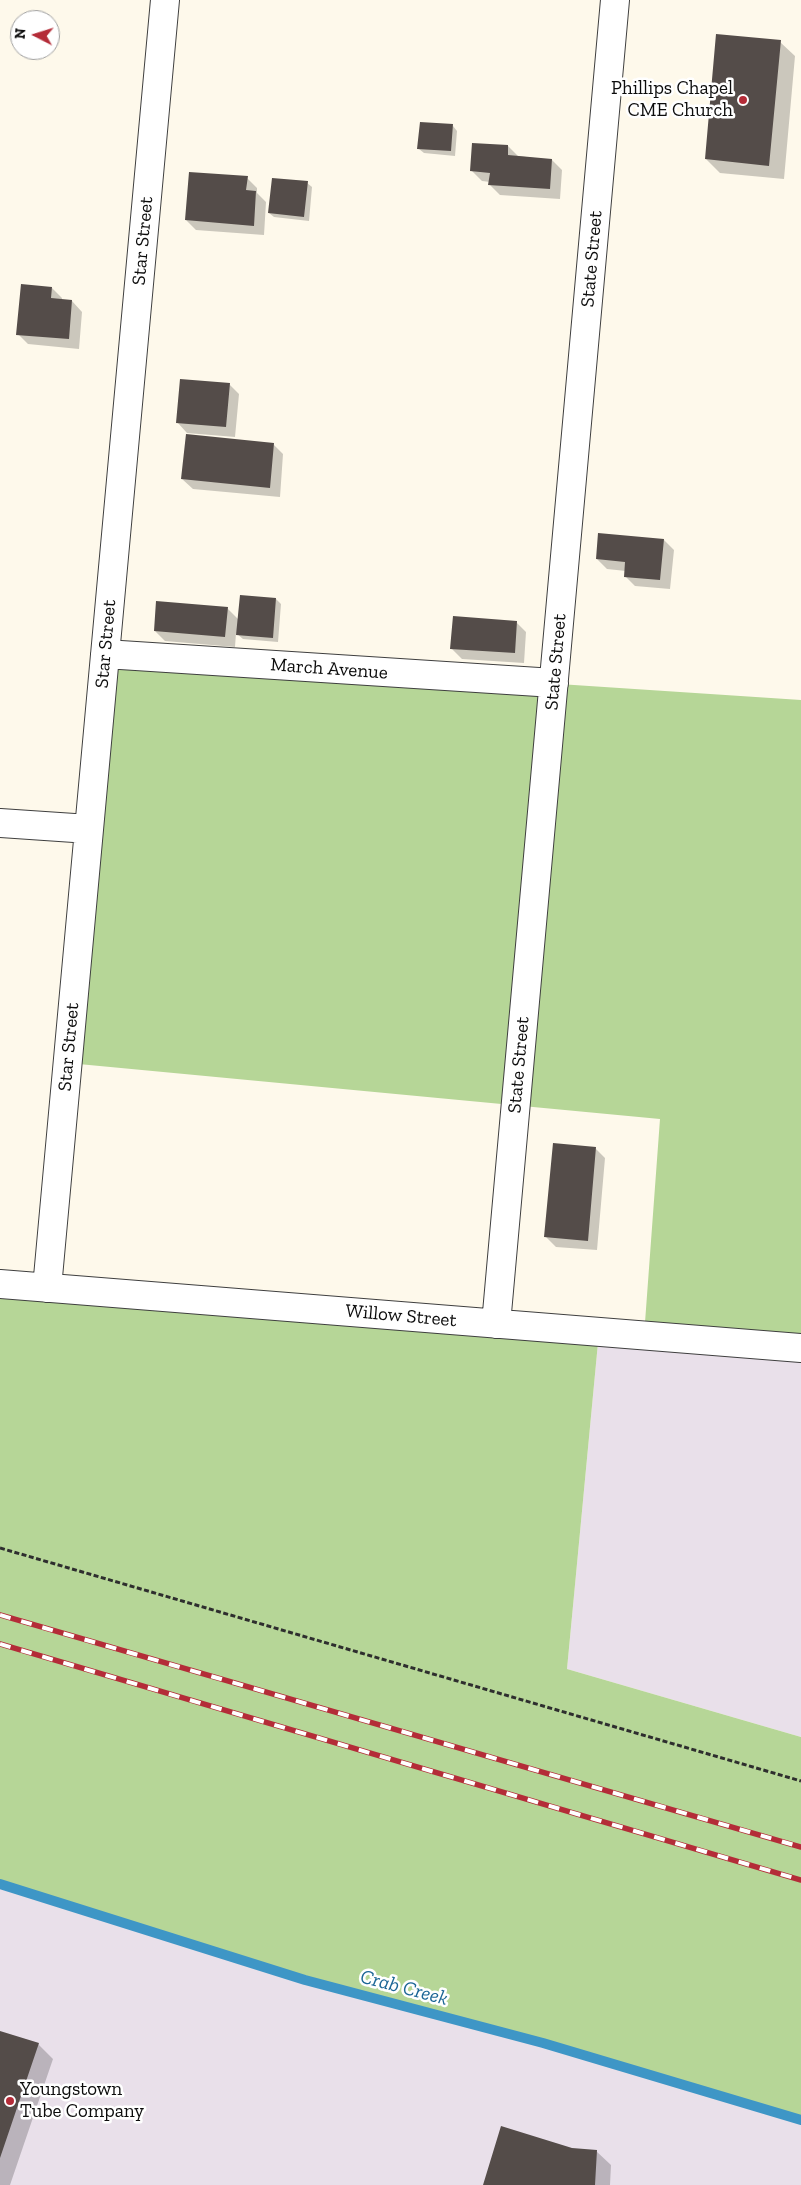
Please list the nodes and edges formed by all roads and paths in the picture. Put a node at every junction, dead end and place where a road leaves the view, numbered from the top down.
1 (165, 0) edge
2 (615, 0) edge
3 (105, 654) junction
4 (554, 683) junction
5 (0, 823) edge
6 (89, 829) junction
7 (0, 1284) edge
8 (47, 1288) junction
9 (496, 1324) junction
10 (801, 1348) edge
11 (0, 1548) edge
12 (801, 1781) edge

1 - 3 street, Star Street
2 - 4 street, State Street
3 - 4 street, March Avenue
3 - 6 street, Star Street
4 - 9 street, State Street
5 - 6 street
6 - 8 street, Star Street
7 - 8 street, Willow Street
8 - 9 street, Willow Street
9 - 10 street, Willow Street
11 - 12 path

